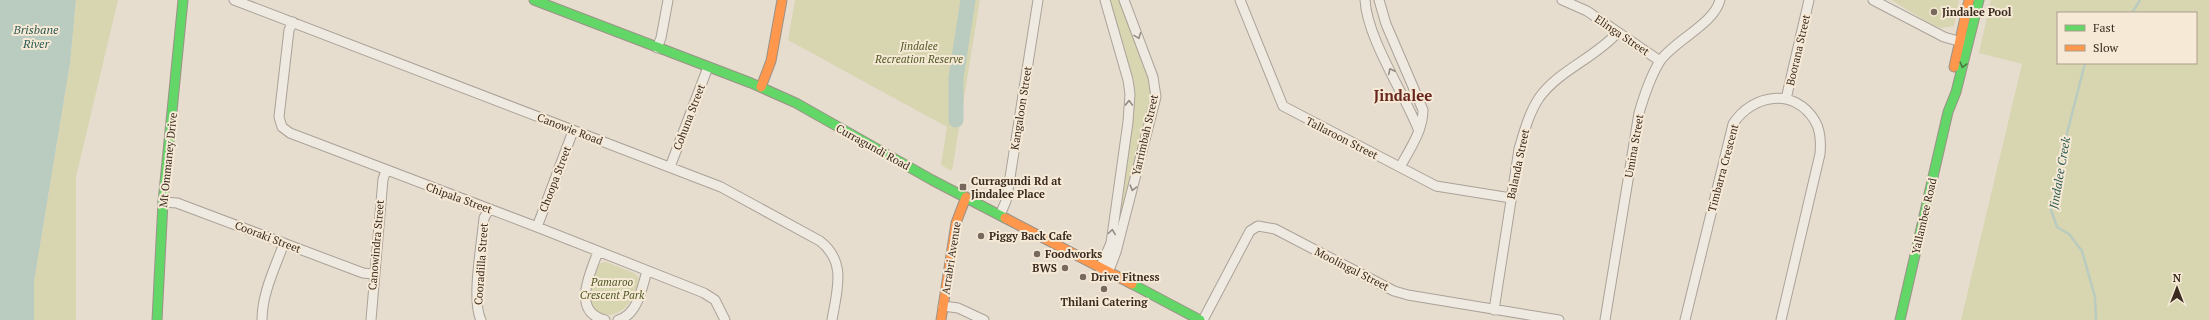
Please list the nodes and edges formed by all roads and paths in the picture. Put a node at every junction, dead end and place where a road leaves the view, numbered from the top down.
1 (183, 0) edge
2 (234, 0) edge
3 (534, 0) edge
4 (668, 0) edge
5 (782, 0) edge
6 (1038, 0) edge
7 (1105, 0) edge
8 (1124, 0) edge
9 (1240, 0) edge
10 (1364, 0) edge
11 (1379, 0) edge
12 (1562, 0) edge
13 (1720, 0) edge
14 (1809, 0) edge
15 (1873, 0) edge
16 (1969, 0) edge
17 (1979, 0) edge
18 (293, 22) junction
19 (1617, 33) junction
20 (1964, 43) junction
21 (657, 48) junction
22 (1660, 61) junction
23 (708, 67) junction
24 (761, 87) junction
25 (1786, 99) junction
26 (573, 131) junction
27 (1419, 131) junction
28 (670, 167) junction
29 (1400, 167) junction
30 (386, 171) junction
31 (966, 197) junction
32 (1511, 198) junction
33 (163, 202) junction
34 (488, 209) junction
35 (1000, 215) junction
36 (537, 227) junction
37 (284, 243) junction
38 (598, 252) junction
39 (1100, 268) junction
40 (647, 271) junction
41 (1108, 273) junction
42 (373, 274) junction
43 (943, 306) junction
44 (1494, 310) junction
45 (157, 320) edge
46 (262, 320) edge
47 (371, 320) edge
48 (482, 320) edge
49 (605, 320) edge
50 (618, 320) edge
51 (725, 320) edge
52 (832, 320) edge
53 (941, 320) edge
54 (984, 320) edge
55 (1200, 320) edge
56 (1203, 320) edge
57 (1559, 320) edge
58 (1605, 320) edge
59 (1685, 320) edge
60 (1781, 320) edge
61 (1900, 320) edge

1 - 33 street, Mt Ommaney Drive
2 - 18 street, Canowie Road
3 - 21 street, Curragundi Road
4 - 21 street
5 - 24 street
6 - 35 street, Kangaloon Street
39 -> 7 street, Yarrimbah Street
8 -> 41 street, Yarrimbah Street
9 - 29 street, Tallaroon Street
27 -> 10 street
11 - 27 street
12 - 19 street, Elinga Street
13 - 22 street, Umina Street
14 - 25 street, Boorana Street
15 - 20 street
16 - 20 street, Yallambee Road
17 - 20 street, Yallambee Road
18 - 26 street, Canowie Road
18 - 30 street, Chipala Street
19 - 22 street, Elinga Street
19 - 32 street, Balanda Street
20 - 61 street, Yallambee Road
21 - 23 street, Curragundi Road
22 - 58 street, Umina Street
23 - 24 street, Curragundi Road
23 - 28 street, Cohuna Street
24 - 31 street, Curragundi Road
25 - 59 street, Timbarra Crescent
25 - 60 street, Timbarra Crescent
26 - 28 street, Canowie Road
26 - 36 street, Choopa Street
27 - 29 street
28 - 52 street, Canowie Road
29 - 32 street, Tallaroon Street
30 - 34 street, Chipala Street
30 - 42 street, Canowindra Street
31 - 35 street, Curragundi Road
31 - 43 street, Arrabri Avenue
32 - 44 street, Balanda Street
33 - 37 street, Cooraki Street
33 - 45 street, Mt Ommaney Drive
34 - 36 street, Chipala Street
34 - 48 street, Cooradilla Street
35 - 39 street, Curragundi Road
36 - 38 street, Chipala Street
37 - 42 street, Cooraki Street
37 - 46 street
38 - 40 street, Chipala Street
38 - 49 street
39 - 41 street, Curragundi Road
40 - 50 street
40 - 51 street, Chipala Street
41 - 55 street, Curragundi Road
42 - 47 street, Canowindra Street
43 - 53 street, Arrabri Avenue
43 - 54 street
44 - 56 street, Moolingal Street
44 - 57 street, Moolingal Street

